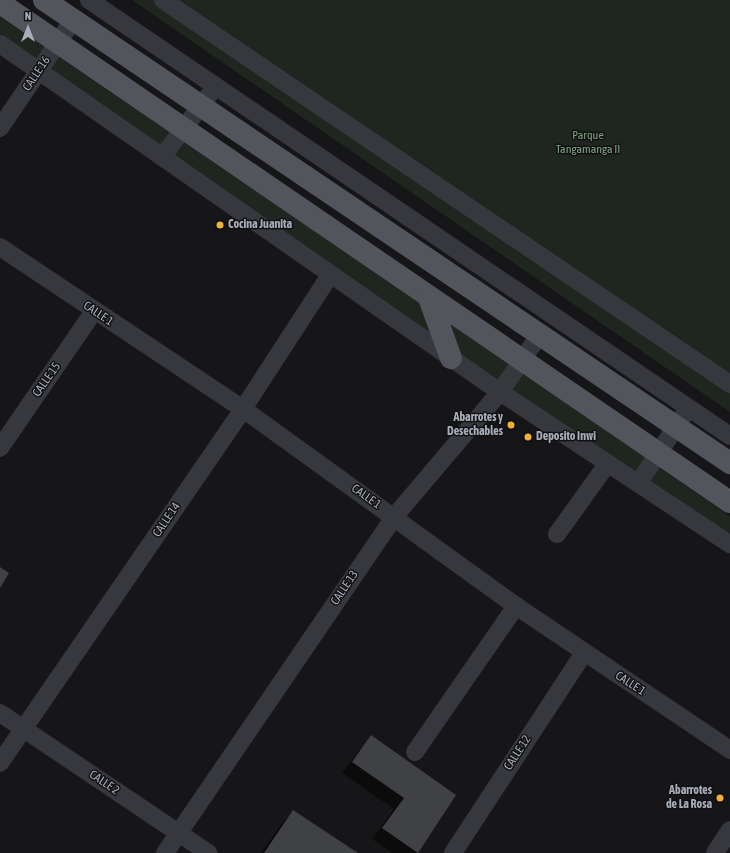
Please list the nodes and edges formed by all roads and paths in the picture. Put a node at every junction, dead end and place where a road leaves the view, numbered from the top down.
1 (44, 0) edge
2 (89, 0) edge
3 (163, 0) edge
4 (0, 3) edge
5 (73, 20) junction
6 (58, 42) junction
7 (0, 44) edge
8 (40, 71) junction
9 (215, 86) junction
10 (201, 106) junction
11 (0, 128) edge
12 (184, 130) junction
13 (162, 157) junction
14 (0, 247) edge
15 (330, 275) junction
16 (429, 298) junction
17 (94, 312) junction
18 (540, 334) junction
19 (451, 358) junction
20 (522, 361) junction
21 (730, 384) edge
22 (500, 392) junction
23 (689, 408) junction
24 (243, 409) junction
25 (677, 427) junction
26 (730, 436) edge
27 (0, 448) edge
28 (659, 454) junction
29 (608, 463) junction
30 (730, 463) edge
31 (639, 482) junction
32 (730, 502) edge
33 (394, 517) junction
34 (557, 534) dead end
35 (730, 544) edge
36 (516, 606) junction
37 (584, 653) junction
38 (0, 712) edge
39 (24, 729) junction
40 (730, 750) edge
41 (414, 752) dead end
42 (0, 763) edge
43 (730, 830) edge
44 (179, 833) junction
45 (165, 853) edge
46 (208, 853) edge
47 (453, 853) edge
48 (715, 853) edge

1 - 5 main road
2 - 9 street
3 - 21 street
4 - 6 main road
5 - 6 street, CALLE 16
5 - 10 main road
6 - 8 street, CALLE 16
6 - 12 main road
7 - 8 street
8 - 11 street, CALLE 16
8 - 13 street
9 - 10 street
9 - 23 street
10 - 12 street
10 - 18 main road
12 - 13 street
12 - 16 main road
13 - 15 street
14 - 17 street, CALLE 1
15 - 19 street
15 - 24 street, CALLE 14
16 - 19 main road
16 - 20 main road
17 - 24 street, CALLE 1
17 - 27 street, CALLE 15
18 - 20 street, CALLE 13
18 - 25 main road
19 - 22 street
20 - 22 street, CALLE 13
20 - 28 main road
22 - 29 street
22 - 33 street, CALLE 13
23 - 25 street
23 - 26 street
24 - 33 street, CALLE 1
24 - 39 street, CALLE 14
25 - 28 street
25 - 30 main road
28 - 31 street
28 - 32 main road
29 - 31 street
29 - 34 street
31 - 35 street
33 - 36 street, CALLE 1
33 - 44 street, CALLE 13
36 - 37 street, CALLE 1
36 - 41 street
37 - 40 street, CALLE 1
37 - 47 street, CALLE 12
38 - 39 street, CALLE 2
39 - 42 street, CALLE 14
39 - 44 street, CALLE 2
43 - 48 street
44 - 45 street, CALLE 13
44 - 46 street, CALLE 2

